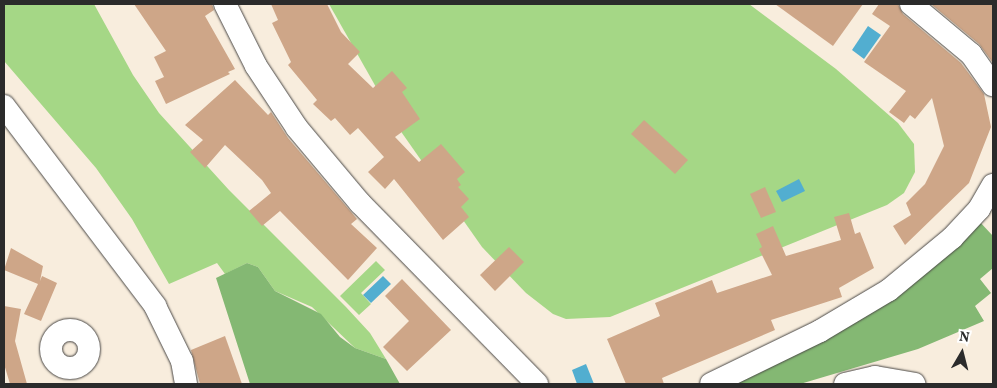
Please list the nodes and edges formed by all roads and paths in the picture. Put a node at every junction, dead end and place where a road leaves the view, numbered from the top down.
1 (225, 4) edge
2 (911, 4) edge
3 (993, 84) edge
4 (4, 106) edge
5 (993, 185) edge
6 (532, 381) edge
7 (186, 384) edge
8 (711, 384) edge
9 (845, 384) edge
10 (913, 384) edge

1 - 6 street
2 - 3 street
4 - 7 street
5 - 8 street
9 - 10 street

